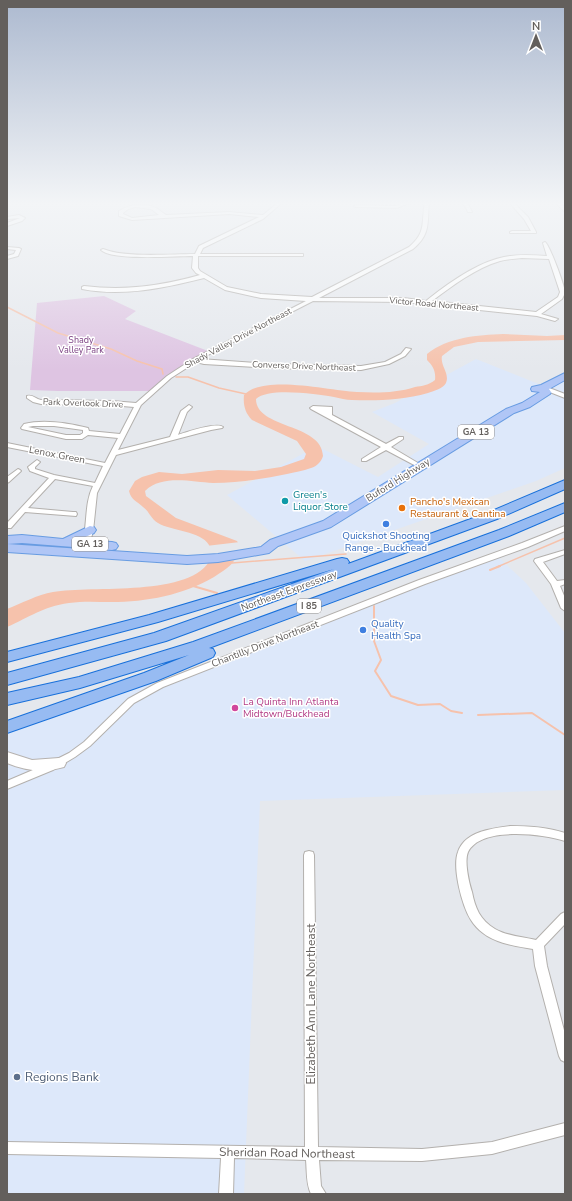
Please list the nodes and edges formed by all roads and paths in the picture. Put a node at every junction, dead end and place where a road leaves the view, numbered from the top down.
1 (196, 258) edge
2 (393, 258) edge
3 (503, 258) edge
4 (551, 258) edge
5 (204, 276) junction
6 (84, 288) dead end
7 (313, 299) junction
8 (428, 302) junction
9 (537, 314) junction
10 (555, 319) dead end
11 (408, 349) dead end
12 (195, 360) junction
13 (565, 376) edge
14 (544, 388) junction
15 (565, 396) edge
16 (29, 397) dead end
17 (138, 405) junction
18 (189, 407) dead end
19 (329, 416) dead end
20 (220, 427) dead end
21 (86, 433) junction
22 (121, 436) junction
23 (173, 438) junction
24 (401, 438) dead end
25 (7, 445) edge
26 (385, 448) junction
27 (112, 454) junction
28 (364, 460) dead end
29 (37, 462) dead end
30 (107, 465) junction
31 (420, 466) junction
32 (18, 471) dead end
33 (53, 477) junction
34 (7, 481) edge
35 (565, 484) edge
36 (96, 486) junction
37 (565, 507) edge
38 (23, 510) junction
39 (73, 514) dead end
40 (8, 526) dead end
41 (565, 528) edge
42 (90, 530) junction
43 (7, 540) edge
44 (63, 543) junction
45 (86, 544) junction
46 (7, 548) edge
47 (29, 549) junction
48 (565, 552) edge
49 (100, 554) junction
50 (386, 555) junction
51 (172, 556) junction
52 (565, 582) edge
53 (555, 584) junction
54 (565, 608) edge
55 (293, 613) junction
56 (7, 657) edge
57 (7, 679) edge
58 (7, 699) edge
59 (7, 727) edge
60 (7, 757) edge
61 (59, 763) junction
62 (7, 785) edge
63 (565, 837) edge
64 (309, 855) dead end
65 (565, 917) edge
66 (538, 945) junction
67 (565, 1056) edge
68 (565, 1129) edge
69 (7, 1148) edge
70 (228, 1152) junction
71 (312, 1153) junction
72 (226, 1194) edge
73 (319, 1194) edge

1 - 5 street
2 - 7 street, Shady Valley Drive Northeast
3 - 8 street
4 - 9 street
5 - 6 street
5 - 7 street, Victor Road Northeast
7 - 8 street, Victor Road Northeast
7 - 12 street, Shady Valley Drive Northeast
8 - 9 street, Victor Road Northeast
9 - 10 street, Victor Road Northeast
11 - 12 street, Converse Drive Northeast
12 - 17 street, Shady Valley Drive Northeast
13 - 14 main road, Buford Highway / GA 13
14 - 15 street
14 - 31 main road, Buford Highway / GA 13
16 - 17 street, Park Overlook Drive
17 - 22 street, Shady Valley Drive Northeast
18 - 23 street
19 - 26 street
20 - 23 street
21 - 21 street
21 - 22 street
22 - 27 street, Shady Valley Drive Northeast
23 - 27 street
24 - 26 street
25 - 30 street, Lenox Green
26 - 28 street
26 - 31 street
27 - 30 street, Shady Valley Drive Northeast
29 - 33 street
30 - 36 street, Shady Valley Drive Northeast
31 - 51 main road, Buford Highway / GA 13
32 - 34 street
33 - 36 street
33 - 38 street
35 - 50 highway, Northeast Expressway / I 85
36 - 42 street, Shady Valley Drive Northeast
37 - 55 highway, Northeast Expressway / I 85
38 - 39 street
38 - 40 street
41 - 61 street, Chantilly Drive Northeast
42 - 44 main road
42 - 45 street, Shady Valley Drive Northeast
43 - 44 main road, Buford Highway / GA 13
44 - 45 main road, Buford Highway / GA 13
45 - 47 main road
45 - 49 main road
45 - 51 main road, Buford Highway / GA 13
46 - 47 main road, Buford Highway / GA 13
47 - 49 main road, Buford Highway / GA 13
48 - 53 street
49 - 51 main road, Buford Highway / GA 13
50 - 56 highway
50 - 57 highway, Northeast Expressway / I 85
52 - 53 street
53 - 54 street
55 - 58 highway, Northeast Expressway / I 85
55 - 59 highway
60 - 61 main road
61 - 62 street, Chantilly Drive Northeast
63 - 66 street
64 - 71 street, Elizabeth Ann Lane Northeast
65 - 66 street
66 - 67 street
68 - 71 street, Sheridan Road Northeast
69 - 70 street, Sheridan Road Northeast
70 - 71 street, Sheridan Road Northeast
70 - 72 street
71 - 73 street, Elizabeth Ann Lane Northeast

